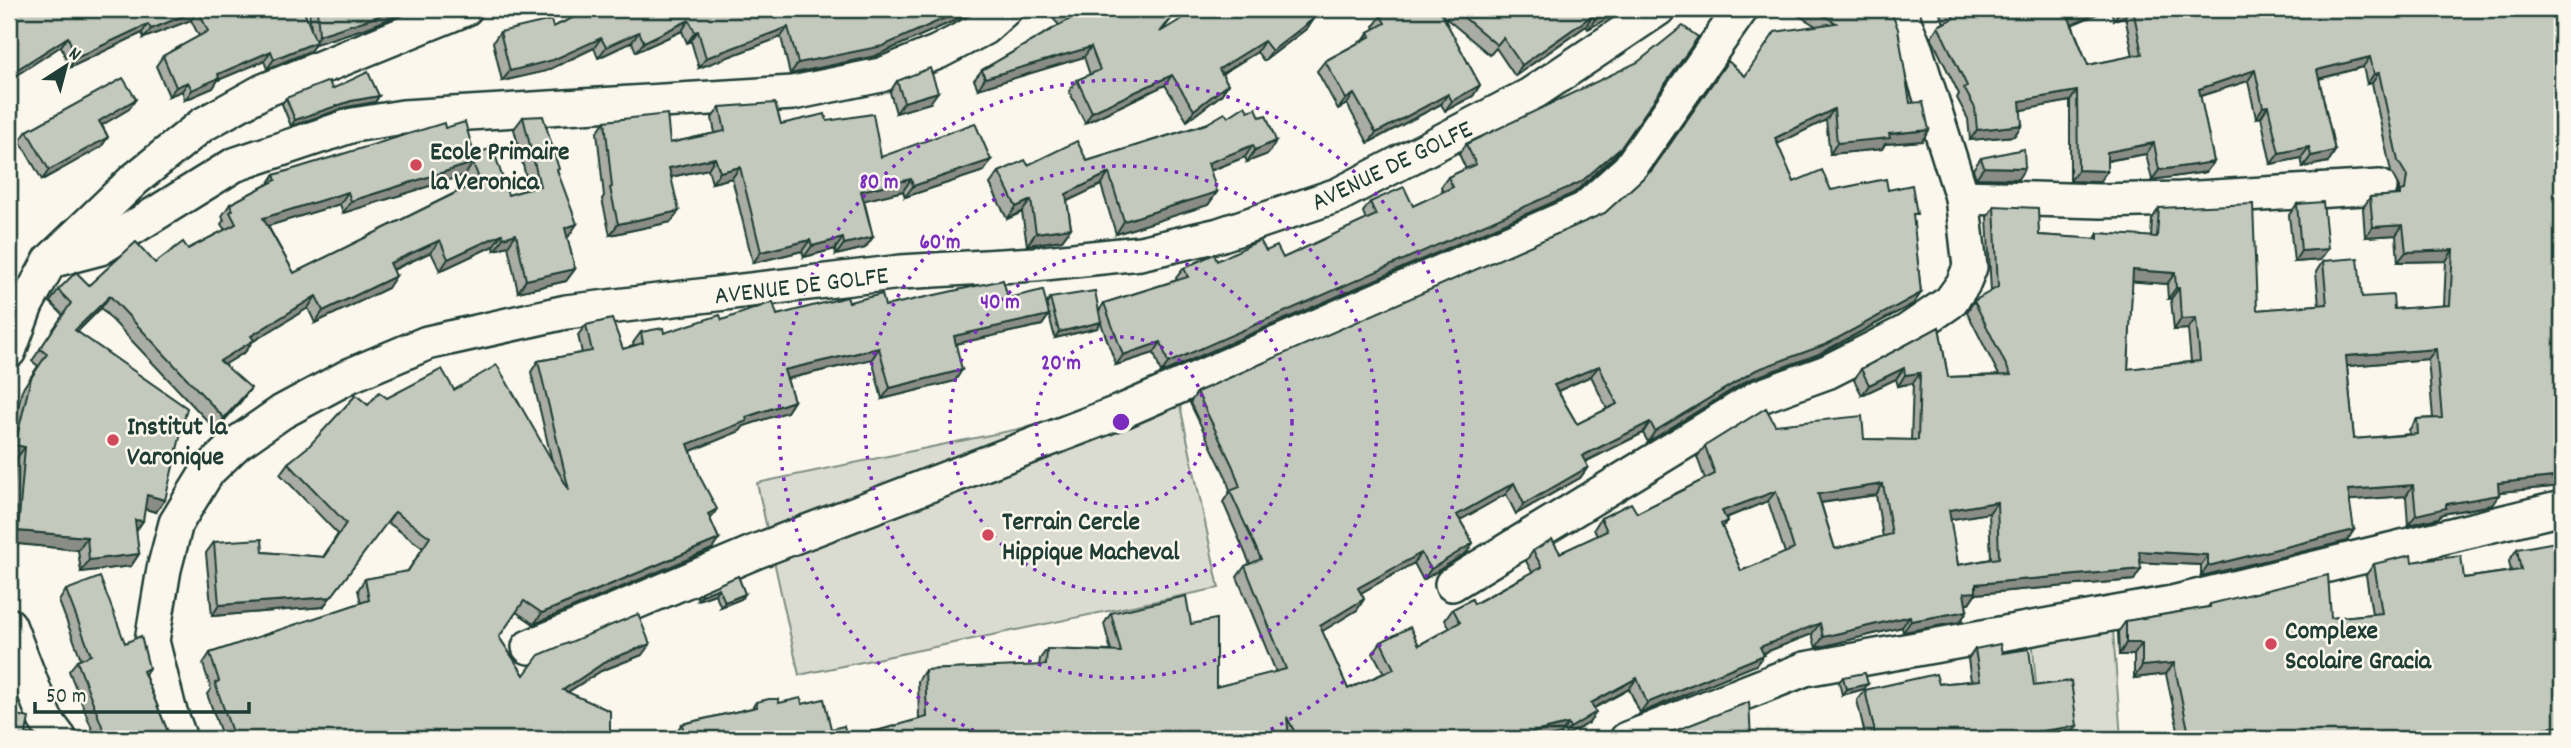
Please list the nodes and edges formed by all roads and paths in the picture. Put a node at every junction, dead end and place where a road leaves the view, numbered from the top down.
1 (465, 9) edge
2 (1005, 9) edge
3 (1658, 9) edge
4 (1741, 9) edge
5 (1899, 9) edge
6 (2381, 187) dead end
7 (1962, 197) junction
8 (50, 261) junction
9 (9, 351) edge
10 (2562, 508) edge
11 (1452, 584) dead end
12 (9, 625) edge
13 (528, 647) dead end
14 (60, 739) edge
15 (180, 739) edge
16 (1627, 739) edge

1 - 8 street
2 - 8 street
3 - 15 street, AVENUE DE GOLFE
4 - 13 street
5 - 7 street
6 - 7 street
7 - 11 street
8 - 9 street
10 - 16 street
12 - 14 street

